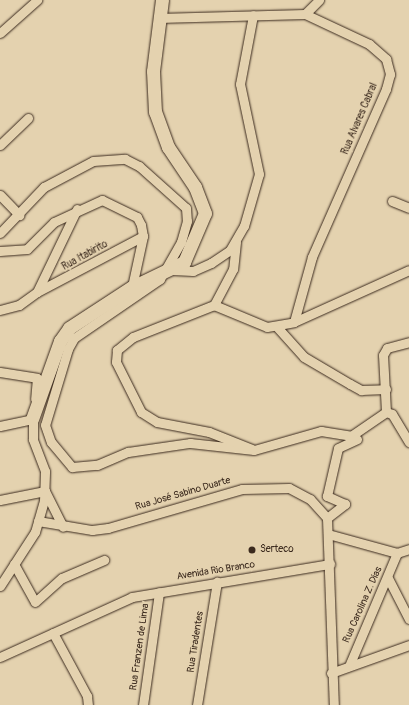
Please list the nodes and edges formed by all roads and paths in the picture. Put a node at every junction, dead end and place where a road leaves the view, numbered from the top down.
1 (37, 0) edge
2 (162, 0) edge
3 (319, 0) edge
4 (305, 14) junction
5 (253, 15) junction
6 (158, 18) junction
7 (0, 33) edge
8 (28, 118) dead end
9 (0, 145) edge
10 (0, 195) edge
11 (392, 201) dead end
12 (409, 208) edge
13 (77, 209) junction
14 (19, 215) junction
15 (0, 233) edge
16 (143, 236) junction
17 (236, 242) junction
18 (0, 251) edge
19 (409, 270) edge
20 (167, 272) junction
21 (132, 287) junction
22 (37, 292) junction
23 (214, 305) junction
24 (0, 310) edge
25 (294, 322) junction
26 (277, 327) junction
27 (409, 342) edge
28 (0, 372) edge
29 (386, 389) junction
30 (386, 412) junction
31 (32, 418) junction
32 (0, 426) edge
33 (365, 429) junction
34 (409, 442) edge
35 (254, 450) junction
36 (45, 491) junction
37 (0, 500) edge
38 (327, 518) junction
39 (38, 522) junction
40 (63, 527) junction
41 (328, 534) junction
42 (409, 549) edge
43 (397, 553) junction
44 (104, 560) dead end
45 (14, 564) junction
46 (330, 564) junction
47 (388, 578) junction
48 (217, 582) junction
49 (1, 584) edge
50 (159, 592) junction
51 (409, 619) edge
52 (53, 633) junction
53 (409, 646) edge
54 (0, 656) edge
55 (348, 666) junction
56 (331, 673) junction
57 (88, 705) edge
58 (143, 705) edge
59 (197, 705) edge
60 (334, 705) edge

1 - 7 street
2 - 6 street
3 - 4 street
4 - 5 street, Rua Alvares Cabral
4 - 25 street, Rua Alvares Cabral
5 - 6 street, Rua Alvares Cabral
5 - 17 street
6 - 20 street
8 - 9 street
10 - 14 street
11 - 12 street
13 - 16 street
13 - 18 street
13 - 22 street
14 - 15 street
14 - 20 street
16 - 21 street
16 - 22 street, Rua Itabirito
17 - 20 street
17 - 23 street
19 - 25 street
20 - 21 street
20 - 35 street
21 - 31 street
22 - 24 street, Rua Itabirito
23 - 26 street
23 - 35 street
25 - 26 street
26 - 29 street
27 - 29 street
28 - 31 street
29 - 30 street
30 - 33 street
30 - 34 street
31 - 32 street
31 - 36 street
33 - 35 street
33 - 38 street
36 - 37 street
36 - 39 street
36 - 40 street
38 - 40 street, Rua José Sabino Duarte
38 - 41 street
39 - 40 street, Rua José Sabino Duarte
39 - 45 street
41 - 43 street
41 - 46 street
42 - 43 street
43 - 47 street, Rua Carolina Z. Dias
44 - 45 street
45 - 49 street
46 - 48 street, Avenida Rio Branco
46 - 56 street
47 - 51 street
47 - 55 street, Rua Carolina Z. Dias
48 - 50 street, Avenida Rio Branco
48 - 59 street, Rua Tiradentes
50 - 52 street, Avenida Rio Branco
50 - 58 street, Rua Franzen de Lima
52 - 54 street, Avenida Rio Branco
52 - 57 street
53 - 55 street
55 - 56 street
56 - 60 street

